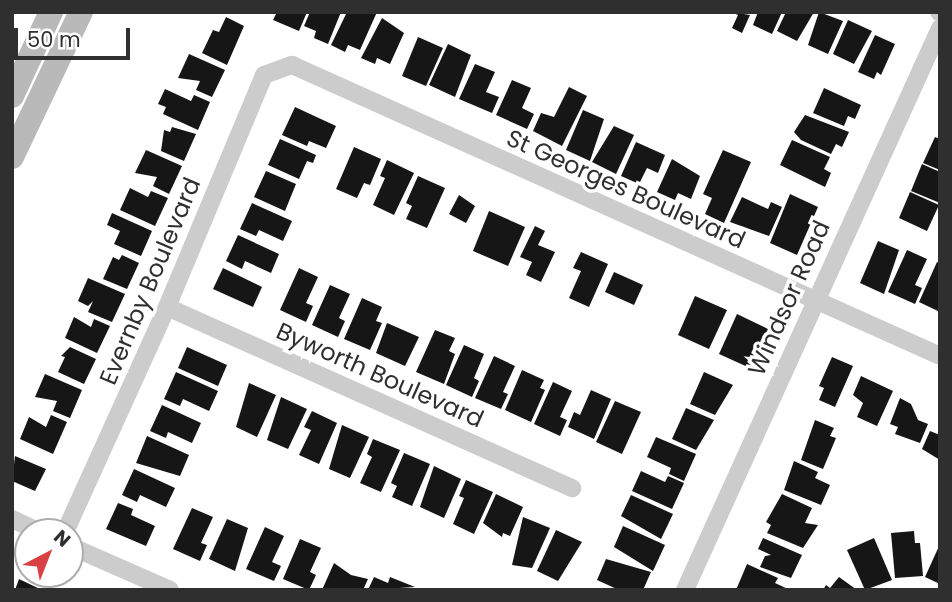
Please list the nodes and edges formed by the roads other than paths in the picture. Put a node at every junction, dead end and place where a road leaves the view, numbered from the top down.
1 (51, 12) edge
2 (80, 12) edge
3 (940, 28) edge
4 (292, 65) joint
5 (12, 96) edge
6 (12, 157) edge
7 (815, 301) junction
8 (167, 307) junction
9 (940, 356) edge
10 (572, 488) dead end
11 (71, 518) edge
12 (84, 552) edge
13 (170, 590) edge
14 (685, 590) edge

1 - 5 main road
2 - 6 main road
3 - 7 street, Windsor Road
4 - 7 street, St Georges Boulevard
4 - 8 street, Evernby Boulevard
7 - 9 street, St Georges Boulevard
7 - 14 street, Windsor Road
8 - 10 street, Byworth Boulevard
8 - 11 street, Evernby Boulevard
12 - 13 street

